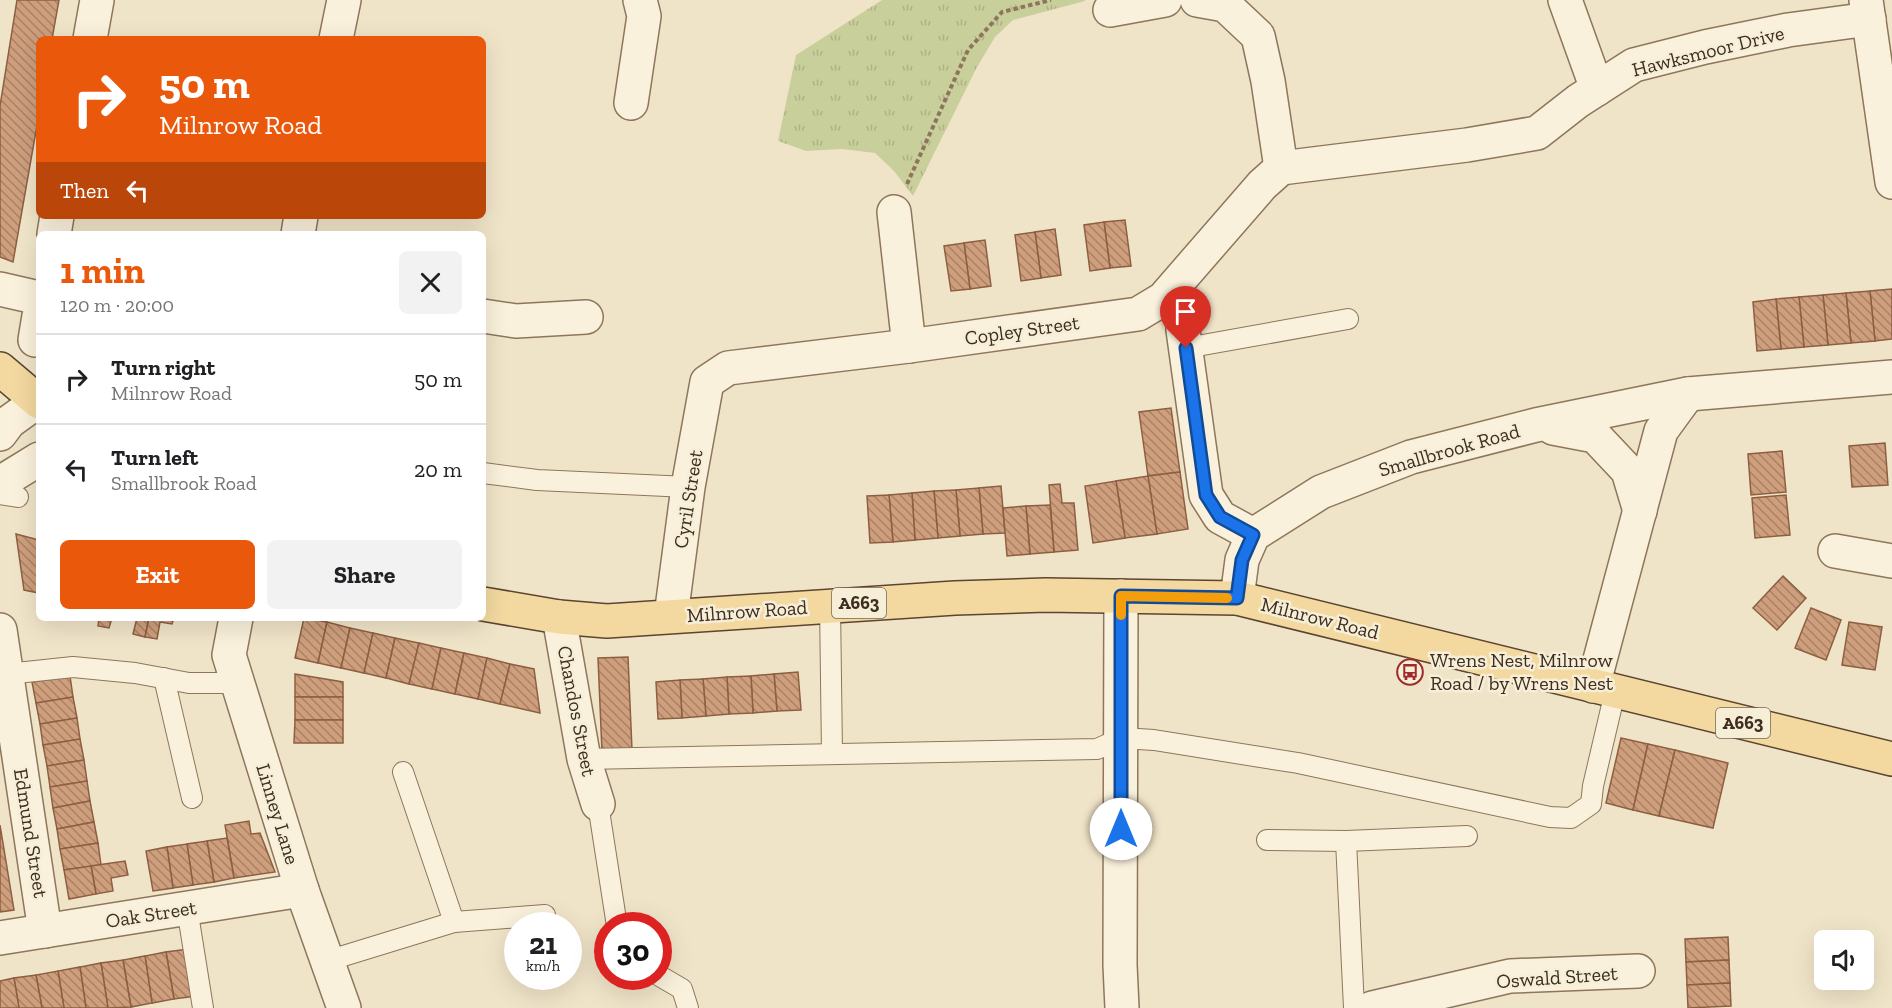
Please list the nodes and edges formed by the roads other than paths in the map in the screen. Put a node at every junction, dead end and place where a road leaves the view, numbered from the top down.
1 (97, 0) edge
2 (344, 0) edge
3 (640, 0) edge
4 (1165, 0) edge
5 (1197, 0) edge
6 (1565, 0) edge
7 (1868, 9) edge
8 (1110, 10) dead end
9 (91, 36) edge
10 (337, 36) edge
11 (1885, 75) edge
12 (1597, 89) junction
13 (632, 103) dead end
14 (1281, 168) junction
15 (1892, 182) edge
16 (894, 212) road end
17 (0, 289) edge
18 (36, 297) edge
19 (486, 316) edge
20 (586, 317) dead end
21 (1348, 319) dead end
22 (1184, 339) joint
23 (909, 346) junction
24 (0, 369) edge
25 (1892, 377) edge
26 (707, 382) joint
27 (1688, 393) junction
28 (36, 399) edge
29 (36, 402) edge
30 (1536, 425) junction
31 (0, 434) edge
32 (36, 462) edge
33 (486, 473) edge
34 (688, 487) junction
35 (6, 491) edge
36 (1640, 511) junction
37 (1253, 535) junction
38 (1836, 551) dead end
39 (1892, 561) edge
40 (1121, 596) junction
41 (1237, 598) junction
42 (486, 605) edge
43 (830, 605) junction
44 (671, 616) junction
45 (559, 617) junction
46 (235, 621) edge
47 (0, 630) edge
48 (7, 674) junction
49 (164, 678) junction
50 (238, 683) junction
51 (1604, 689) junction
52 (1122, 738) junction
53 (8, 744) edge
54 (832, 754) junction
55 (584, 759) junction
56 (1892, 759) edge
57 (402, 772) dead end
58 (192, 798) dead end
59 (598, 804) joint
60 (1467, 836) dead end
61 (1267, 840) dead end
62 (1346, 841) junction
63 (302, 890) junction
64 (187, 908) junction
65 (615, 912) edge
66 (504, 918) edge
67 (454, 922) junction
68 (45, 931) junction
69 (0, 938) edge
70 (327, 961) junction
71 (1638, 971) dead end
72 (672, 983) edge
73 (203, 1008) edge
74 (344, 1008) edge
75 (688, 1008) edge
76 (1122, 1008) edge
77 (1354, 1008) edge
78 (1372, 1008) edge

1 - 9 street
2 - 10 street
3 - 13 street
4 - 8 street
5 - 14 street
6 - 12 street
7 - 11 street
7 - 12 street, Hawksmoor Drive
11 - 15 street
12 - 14 street, Hawksmoor Drive
14 - 23 street, Copley Street
16 - 23 street
17 - 18 street
19 - 20 street
21 - 22 lane
22 - 37 street
23 - 26 street, Copley Street
24 - 28 main road
25 - 27 street, Smallbrook Road
26 - 34 street, Cyril Street
27 - 30 street, Smallbrook Road
27 - 36 street
29 - 31 street
30 - 36 street
30 - 37 street, Smallbrook Road
32 - 35 street
33 - 34 lane
34 - 44 street, Cyril Street
36 - 51 street
37 - 41 street
38 - 39 street
40 - 41 main road, Milnrow Road / A663
40 - 43 main road, Milnrow Road / A663
40 - 52 street
41 - 51 main road, Milnrow Road / A663
42 - 45 main road, Milnrow Road / A663
43 - 44 main road, Milnrow Road / A663
43 - 54 lane
44 - 45 main road, Milnrow Road / A663
45 - 55 street, Chandos Street
46 - 50 street, Linney Lane
47 - 48 street, Edmund Street
48 - 49 lane
48 - 53 street, Edmund Street
49 - 50 lane
49 - 58 lane
50 - 63 street, Linney Lane
51 - 52 lane
51 - 56 main road, Milnrow Road / A663
52 - 54 lane
52 - 76 street
53 - 68 street, Edmund Street
54 - 55 lane
55 - 59 street, Chandos Street
57 - 67 lane
59 - 65 lane
60 - 62 lane
61 - 62 lane
62 - 77 lane
63 - 64 street, Oak Street
63 - 70 street, Linney Lane
64 - 68 street, Oak Street
64 - 73 lane
66 - 67 lane
67 - 70 lane
68 - 69 street, Oak Street
70 - 74 street, Linney Lane
71 - 78 street, Oswald Street
72 - 75 lane

